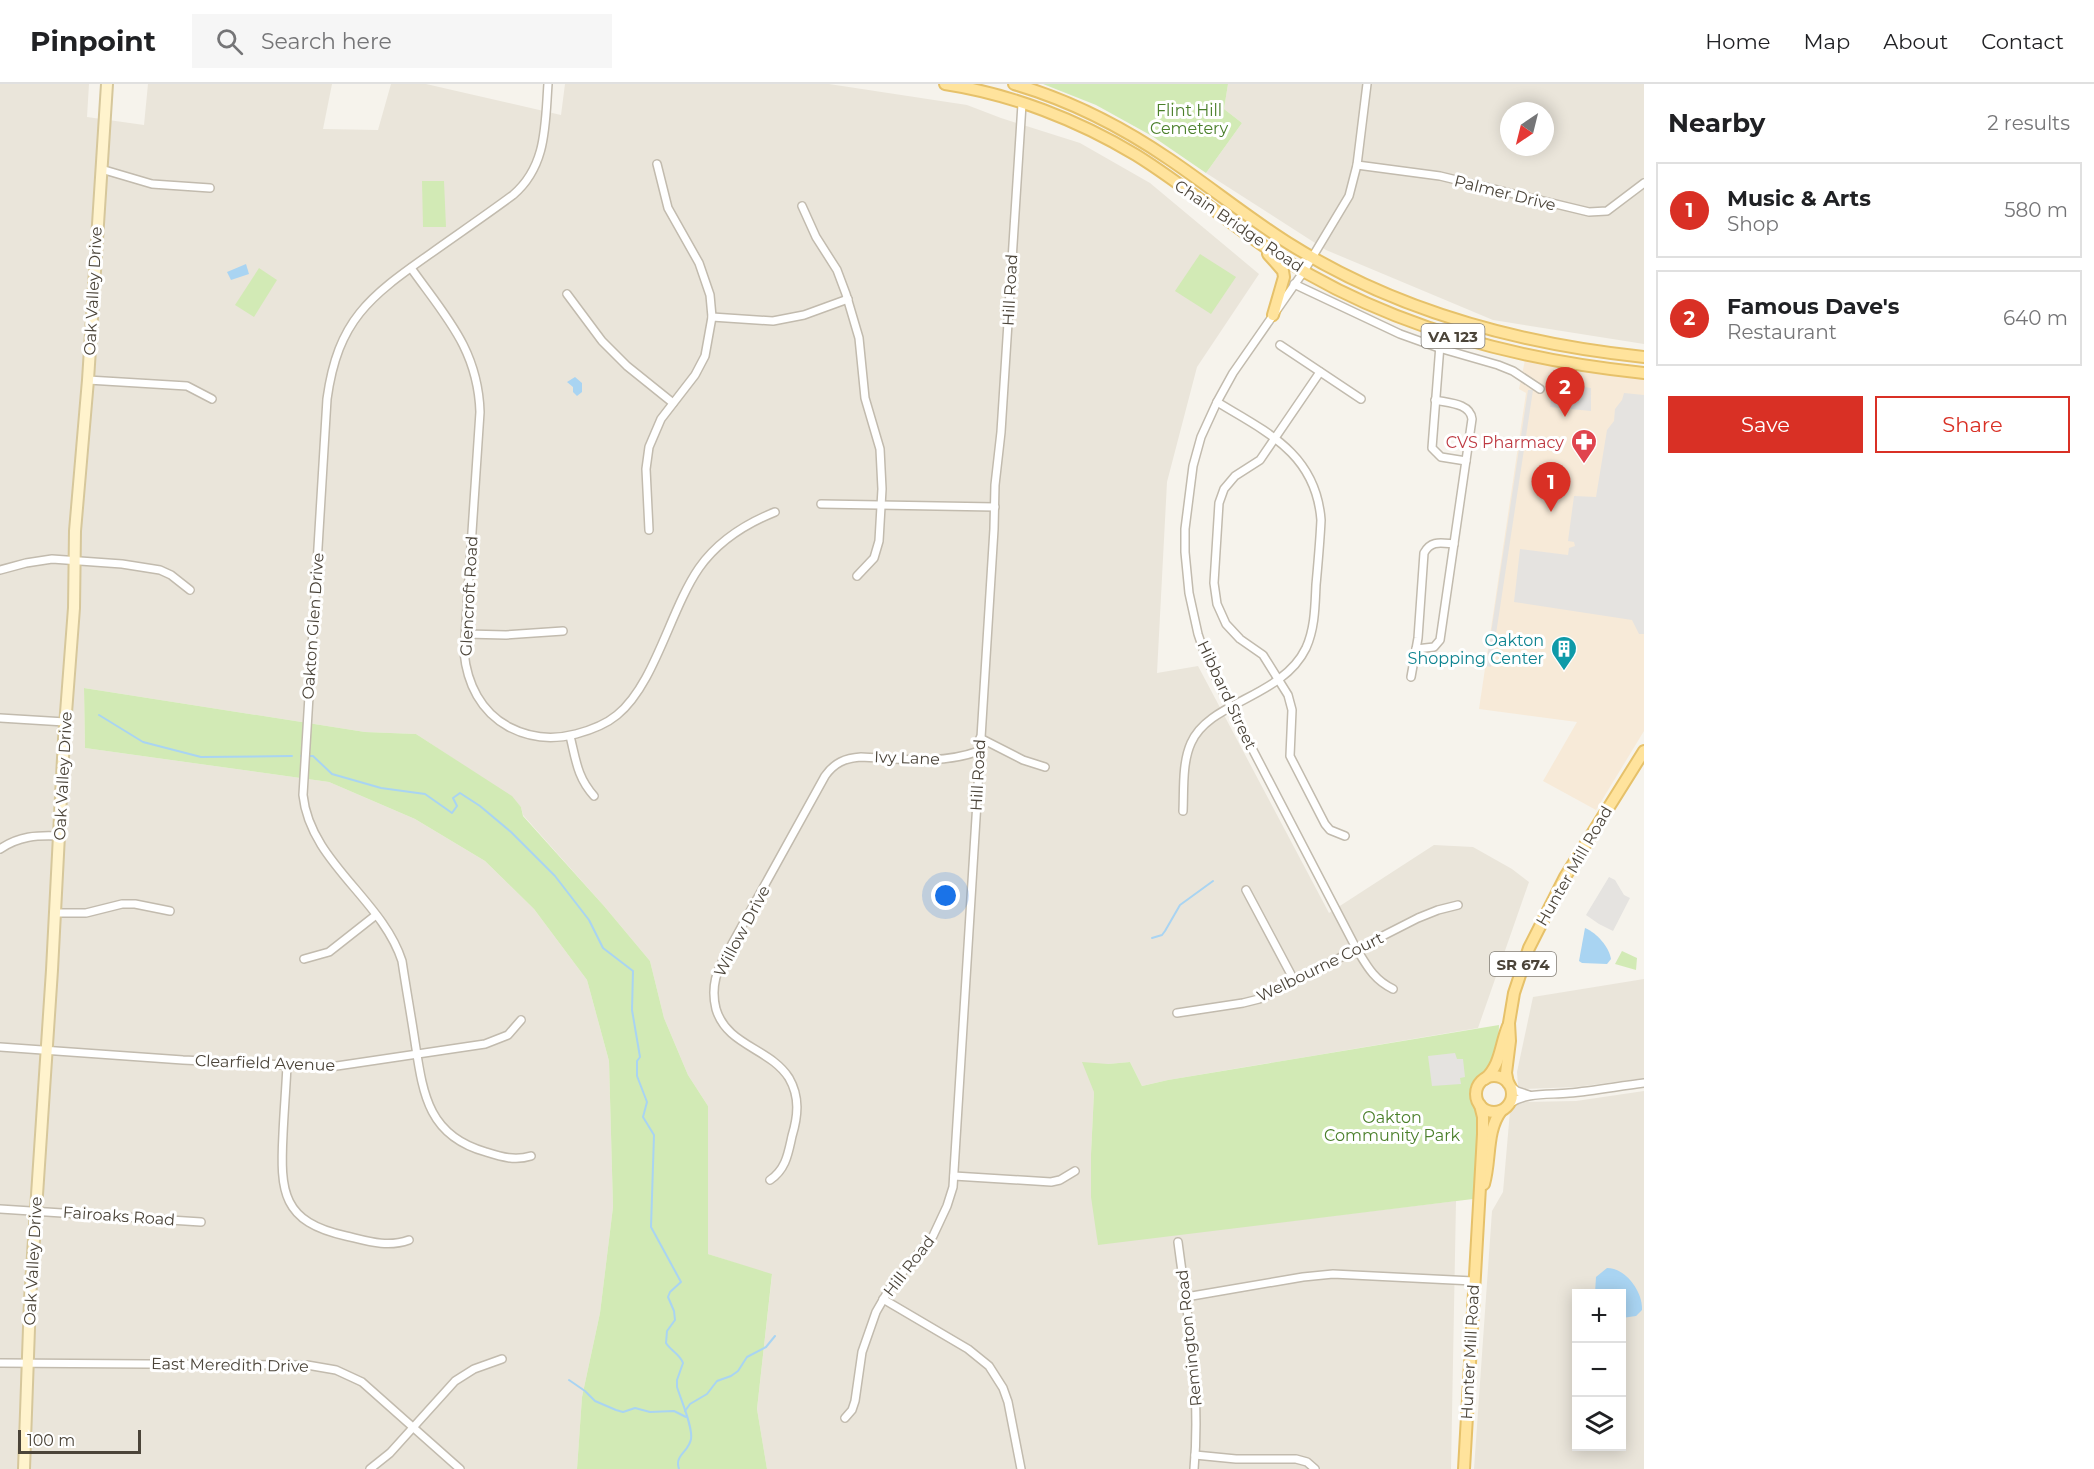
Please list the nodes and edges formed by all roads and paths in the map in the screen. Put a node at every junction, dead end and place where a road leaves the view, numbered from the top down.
1 (107, 84) edge
2 (548, 84) edge
3 (945, 84) edge
4 (1367, 84) edge
5 (1020, 85) edge
6 (1022, 104) junction
7 (657, 164) dead end
8 (1357, 165) junction
9 (101, 169) junction
10 (1644, 183) edge
11 (210, 188) dead end
12 (802, 206) dead end
13 (1261, 244) junction
14 (1312, 257) junction
15 (411, 268) junction
16 (1304, 271) junction
17 (1294, 284) junction
18 (567, 294) dead end
19 (848, 299) junction
20 (1273, 315) junction
21 (712, 317) junction
22 (1441, 332) junction
23 (1280, 345) dead end
24 (1439, 348) junction
25 (1644, 357) edge
26 (1320, 372) junction
27 (1644, 373) edge
28 (88, 380) junction
29 (1540, 389) dead end
30 (212, 399) dead end
31 (1361, 399) dead end
32 (1435, 400) junction
33 (1216, 402) junction
34 (673, 403) junction
35 (1275, 439) junction
36 (1466, 461) junction
37 (821, 504) dead end
38 (882, 504) junction
39 (994, 507) junction
40 (775, 512) dead end
41 (649, 530) dead end
42 (1454, 544) junction
43 (74, 561) junction
44 (0, 570) edge
45 (857, 576) dead end
46 (190, 590) dead end
47 (563, 631) dead end
48 (466, 634) junction
49 (1416, 649) junction
50 (1411, 677) dead end
51 (1279, 679) junction
52 (1231, 708) junction
53 (0, 718) edge
54 (65, 722) junction
55 (570, 736) junction
56 (980, 738) junction
57 (979, 751) junction
58 (1644, 751) edge
59 (835, 764) joint
60 (1044, 767) dead end
61 (594, 796) dead end
62 (1183, 811) dead end
63 (59, 836) junction
64 (1345, 836) dead end
65 (0, 849) edge
66 (1246, 890) dead end
67 (1458, 905) dead end
68 (170, 911) dead end
69 (55, 913) junction
70 (376, 915) junction
71 (1356, 948) junction
72 (304, 959) dead end
73 (1295, 982) junction
74 (1393, 989) dead end
75 (1177, 1013) dead end
76 (521, 1020) dead end
77 (1509, 1023) junction
78 (0, 1047) edge
79 (46, 1049) junction
80 (417, 1055) junction
81 (287, 1065) junction
82 (1485, 1079) junction
83 (1644, 1083) edge
84 (1508, 1084) junction
85 (1532, 1096) junction
86 (1480, 1105) junction
87 (1505, 1107) junction
88 (531, 1156) dead end
89 (1075, 1171) dead end
90 (954, 1176) junction
91 (770, 1180) dead end
92 (1480, 1199) junction
93 (0, 1209) edge
94 (36, 1211) junction
95 (201, 1222) dead end
96 (409, 1240) dead end
97 (1178, 1242) dead end
98 (1473, 1281) junction
99 (1186, 1297) junction
100 (883, 1299) junction
101 (502, 1359) dead end
102 (0, 1363) edge
103 (27, 1364) junction
104 (845, 1418) dead end
105 (414, 1427) junction
106 (1195, 1455) junction
107 (24, 1469) edge
108 (370, 1469) edge
109 (460, 1469) edge
110 (1021, 1469) edge
111 (1194, 1469) edge
112 (1315, 1469) edge
113 (1464, 1469) edge

1 - 9 street, Oak Valley Drive
2 - 15 street, Oakton Glen Drive
3 - 6 main road, Chain Bridge Road / VA 123
4 - 8 street, Hibbard Street
5 - 6 street
5 - 14 main road, Chain Bridge Road / VA 123
6 - 13 main road, Chain Bridge Road / VA 123
6 - 39 street, Hill Road
7 - 21 street
8 - 10 street, Palmer Drive
8 - 14 street, Hibbard Street
9 - 11 street
9 - 28 street, Oak Valley Drive
12 - 19 street
13 - 16 main road, Chain Bridge Road / VA 123
13 - 20 main road
14 - 16 street, Hibbard Street
14 - 25 main road, Chain Bridge Road / VA 123
15 - 48 street, Glencroft Road
15 - 70 street, Oakton Glen Drive
16 - 17 street, Hibbard Street
16 - 22 main road, Chain Bridge Road / VA 123
17 - 20 street, Hibbard Street
17 - 24 street
18 - 34 street
19 - 21 street
19 - 38 street
20 - 33 street, Hibbard Street
21 - 34 street
22 - 24 street
22 - 27 main road, Chain Bridge Road / VA 123
23 - 26 street
24 - 29 street
24 - 32 street
26 - 31 street
26 - 35 street
28 - 30 street
28 - 43 street, Oak Valley Drive
32 - 36 street
32 - 36 street
33 - 35 street
33 - 52 street, Hibbard Street
34 - 41 street
35 - 51 street
35 - 51 street
36 - 42 street
37 - 38 street
38 - 39 street
38 - 45 street
39 - 56 street, Hill Road
40 - 55 street, Glencroft Road
42 - 49 street
42 - 49 street
43 - 44 street
43 - 46 street
43 - 54 street, Oak Valley Drive
47 - 48 street
48 - 55 street, Glencroft Road
49 - 50 street
51 - 52 street
51 - 64 street
52 - 62 street
52 - 71 street, Hibbard Street
53 - 54 street
54 - 63 street, Oak Valley Drive
55 - 61 street
56 - 57 street, Hill Road
56 - 60 street
57 - 59 street, Ivy Lane
57 - 90 street, Hill Road
58 - 77 main road, Hunter Mill Road / SR 674
59 - 91 street, Willow Drive
63 - 65 street
63 - 69 street, Oak Valley Drive
66 - 73 street
67 - 71 street, Welbourne Court
68 - 69 street
69 - 79 street, Oak Valley Drive
70 - 72 street
70 - 80 street, Oakton Glen Drive
71 - 73 street, Welbourne Court
71 - 74 street, Hibbard Street
73 - 75 street, Welbourne Court
76 - 80 street, Clearfield Avenue
77 - 82 main road, Hunter Mill Road / SR 674
77 - 84 main road, Hunter Mill Road / SR 674
78 - 79 street, Clearfield Avenue
79 - 81 street, Clearfield Avenue
79 - 94 street, Oak Valley Drive
80 - 81 street, Clearfield Avenue
80 - 88 street, Oakton Glen Drive
81 - 96 street
82 - 84 main road
82 - 86 main road, Hunter Mill Road / SR 674
83 - 85 street
84 - 85 street
84 - 87 main road, Hunter Mill Road / SR 674
85 - 87 street
86 - 87 main road
86 - 92 main road, Hunter Mill Road / SR 674
87 - 92 main road, Hunter Mill Road / SR 674
89 - 90 street
90 - 100 street, Hill Road
92 - 98 main road, Hunter Mill Road / SR 674
93 - 94 street, Fairoaks Road
94 - 95 street, Fairoaks Road
94 - 103 street, Oak Valley Drive
97 - 99 street, Remington Road
98 - 99 street
98 - 113 main road, Hunter Mill Road / SR 674
99 - 106 street, Remington Road
100 - 104 street, Hill Road
100 - 110 street
101 - 105 street
102 - 103 street, East Meredith Drive
103 - 105 street, East Meredith Drive
103 - 107 street, Oak Valley Drive
105 - 108 street
105 - 109 street, East Meredith Drive
106 - 111 street, Remington Road
106 - 112 street

